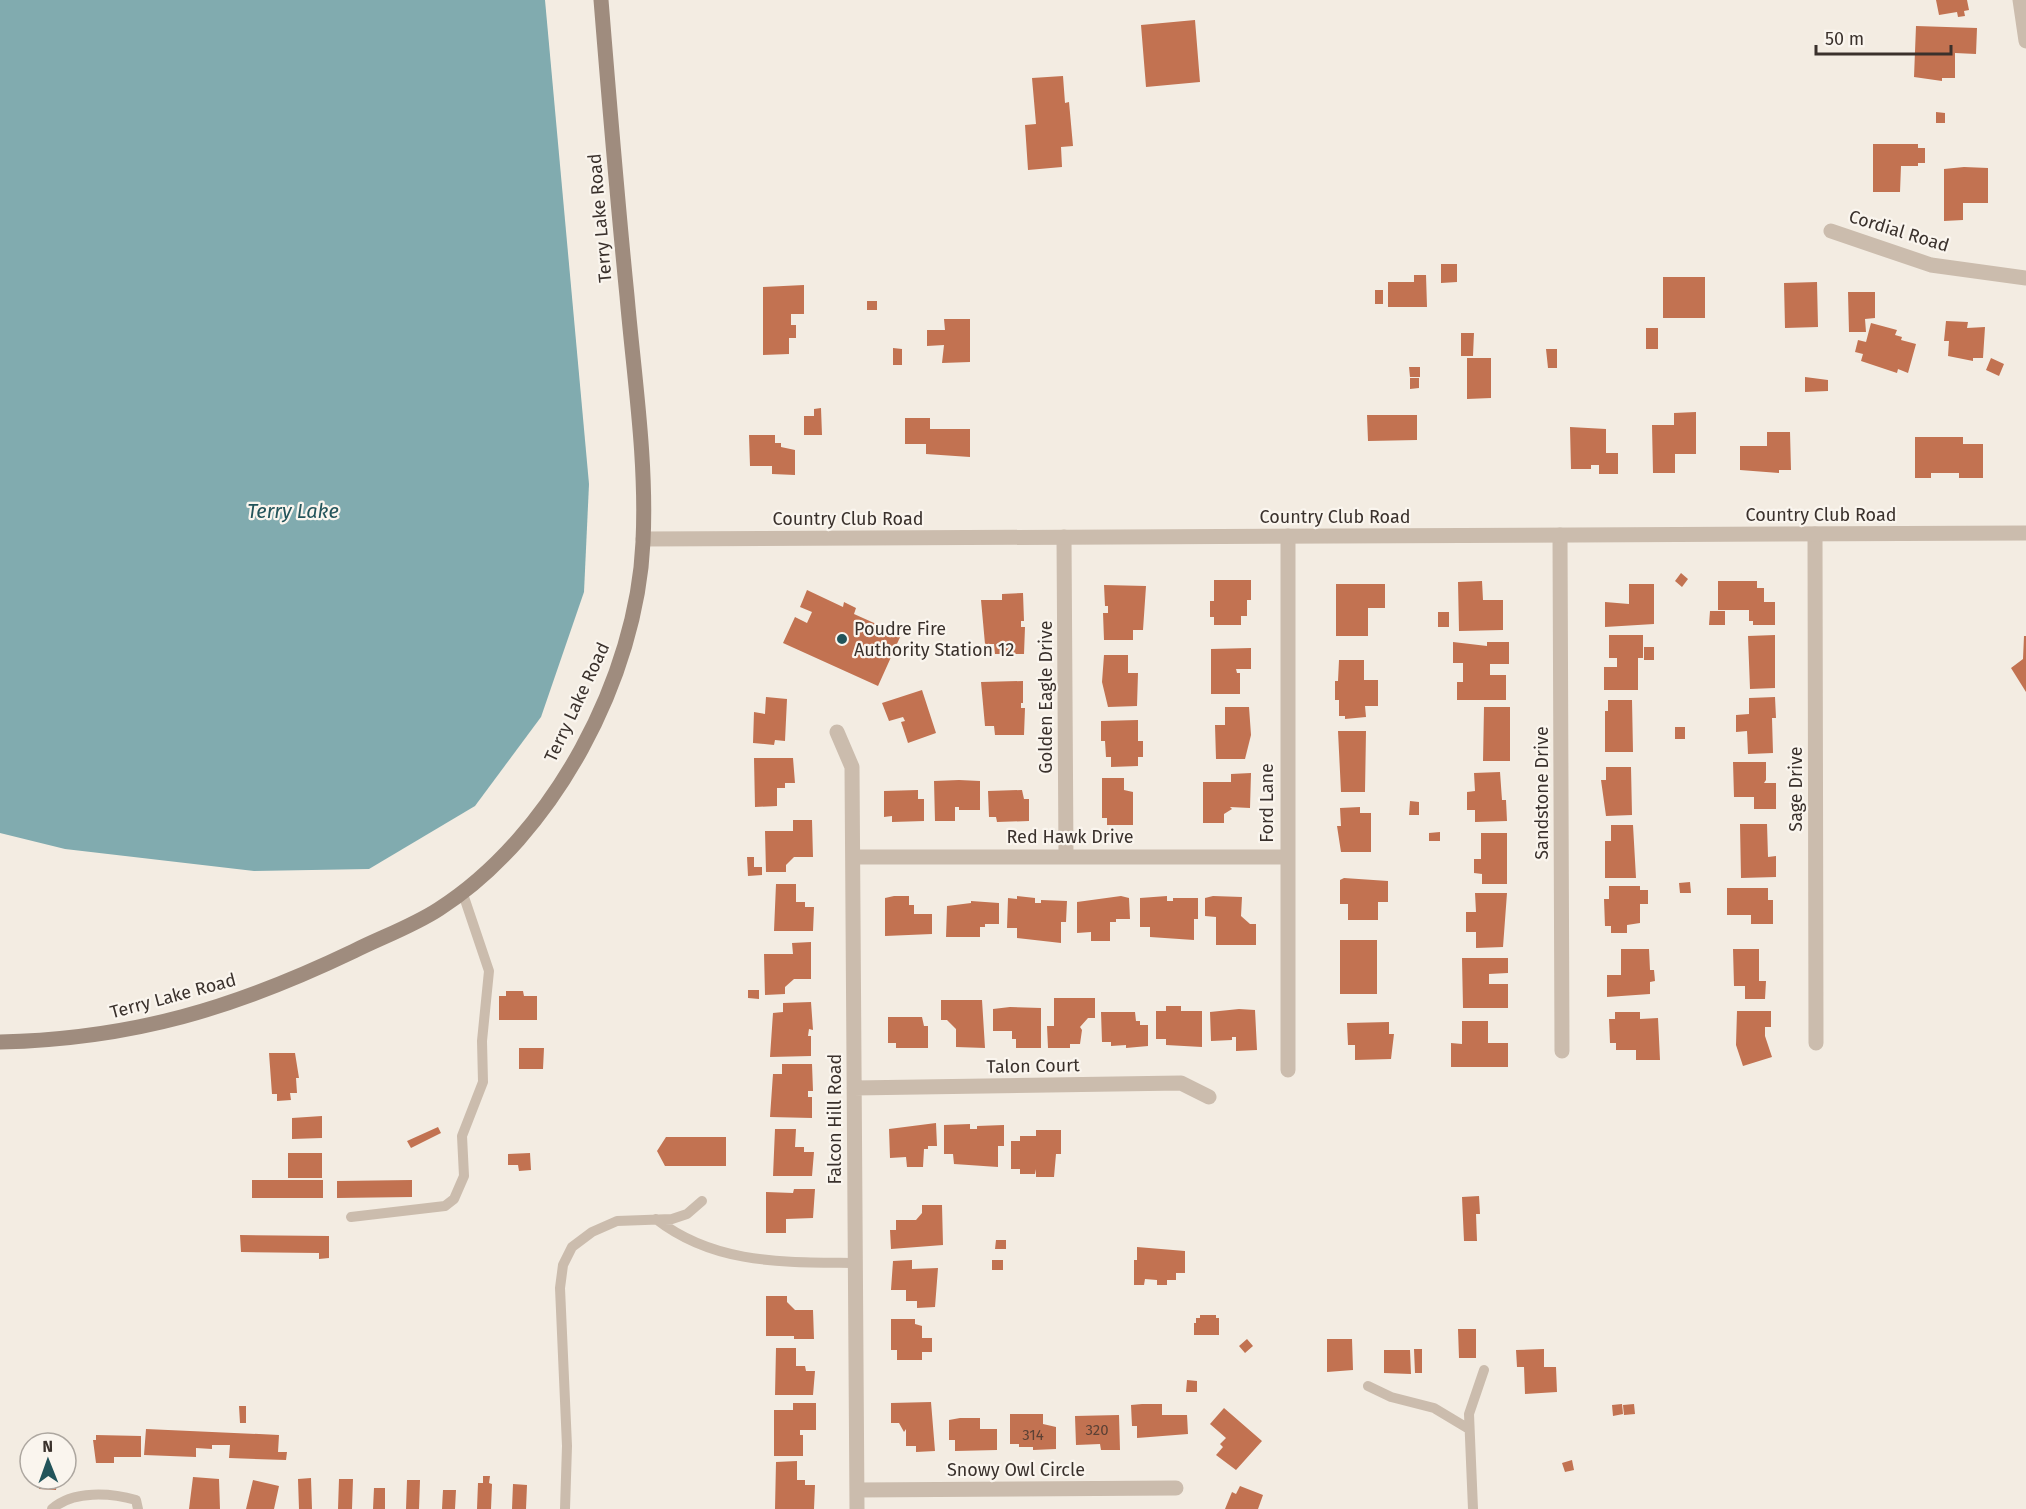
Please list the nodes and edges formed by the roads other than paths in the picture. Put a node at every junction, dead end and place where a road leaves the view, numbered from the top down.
1 (601, 0) edge
2 (2020, 0) edge
3 (2026, 41) edge
4 (1832, 231) dead end
5 (2026, 278) edge
6 (2026, 533) edge
7 (1815, 534) junction
8 (1560, 535) junction
9 (1288, 536) junction
10 (1064, 537) junction
11 (643, 539) junction
12 (837, 732) dead end
13 (1066, 856) junction
14 (854, 857) junction
15 (1287, 857) junction
16 (462, 891) junction
17 (0, 1042) edge
18 (1816, 1043) dead end
19 (1562, 1051) dead end
20 (1288, 1070) dead end
21 (854, 1089) junction
22 (1209, 1097) dead end
23 (702, 1201) dead end
24 (351, 1217) dead end
25 (656, 1219) junction
26 (855, 1263) junction
27 (1484, 1370) dead end
28 (1368, 1386) dead end
29 (1469, 1429) junction
30 (1176, 1488) dead end
31 (857, 1490) junction
32 (52, 1509) edge
33 (138, 1509) edge
34 (565, 1509) edge
35 (857, 1509) edge
36 (1473, 1509) edge

1 - 11 main road, Terry Lake Road
2 - 3 street
4 - 5 street, Cordial Road
6 - 7 street, Country Club Road
7 - 8 street, Country Club Road
7 - 18 street, Sage Drive
8 - 9 street, Country Club Road
8 - 19 street, Sandstone Drive
9 - 10 street, Country Club Road
9 - 15 street, Ford Lane
10 - 11 street, Country Club Road
10 - 13 street, Golden Eagle Drive
11 - 16 main road, Terry Lake Road
12 - 14 street, Falcon Hill Road
13 - 14 street, Red Hawk Drive
13 - 15 street, Red Hawk Drive
14 - 21 street, Falcon Hill Road
15 - 20 street, Ford Lane
16 - 17 main road, Terry Lake Road
16 - 24 lane
21 - 22 street, Talon Court
21 - 26 street, Falcon Hill Road
23 - 25 lane
25 - 26 lane
25 - 34 lane
26 - 31 street, Falcon Hill Road
27 - 29 lane
28 - 29 lane
29 - 36 lane
30 - 31 street, Snowy Owl Circle
31 - 35 street, Falcon Hill Road
32 - 33 lane

